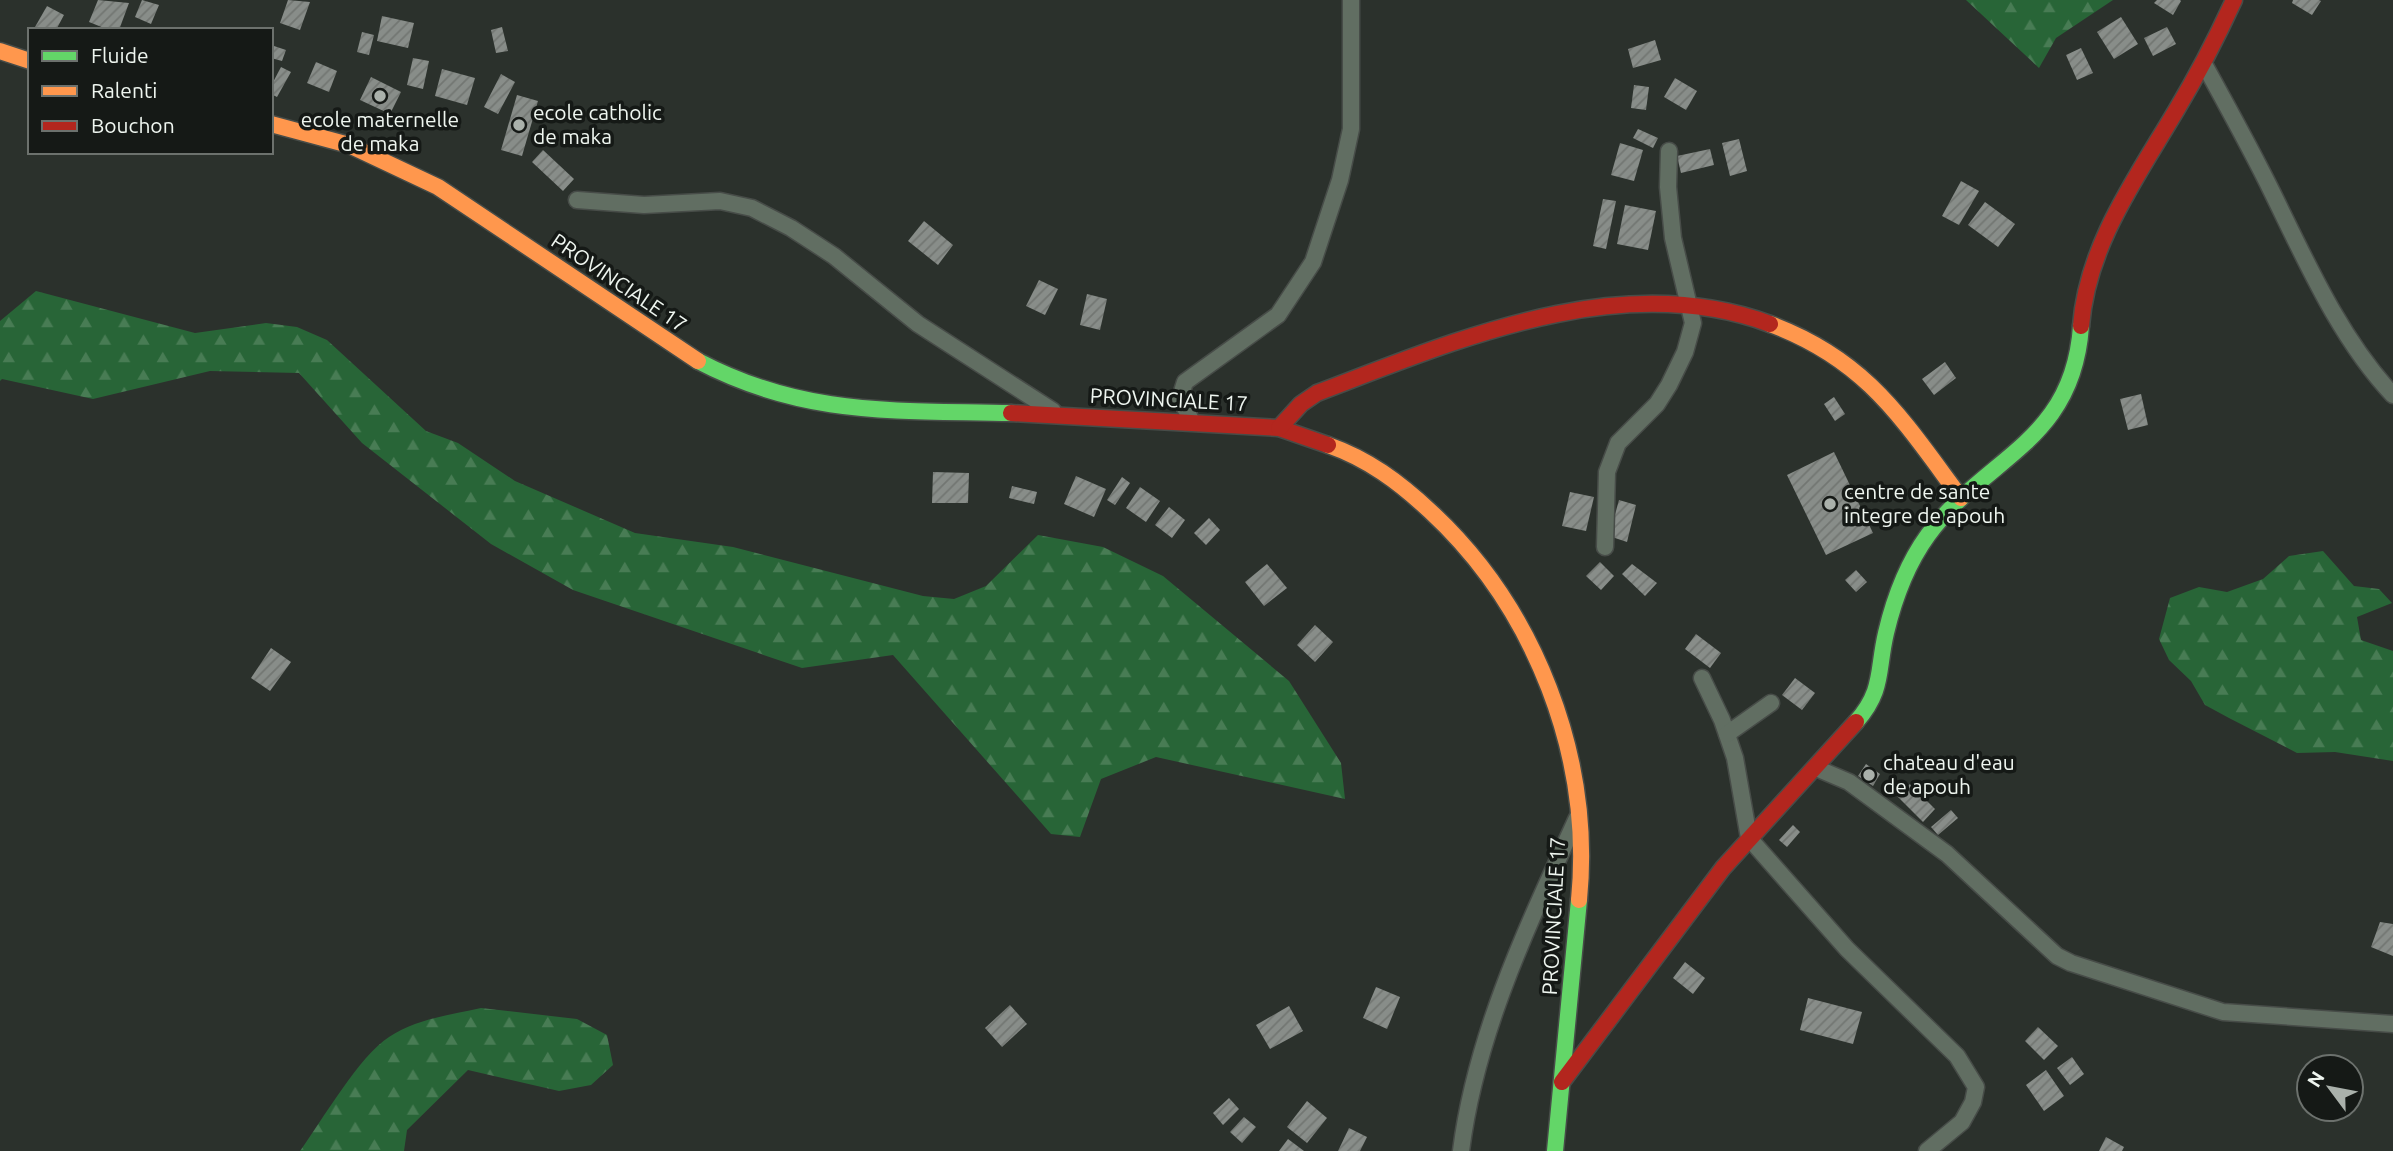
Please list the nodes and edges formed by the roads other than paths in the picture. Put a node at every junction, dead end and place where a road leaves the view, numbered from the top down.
1 (1351, 0) edge
2 (2234, 0) edge
3 (0, 51) edge
4 (28, 60) edge
5 (2204, 64) junction
6 (273, 125) edge
7 (1669, 151) dead end
8 (577, 200) dead end
9 (1691, 303) junction
10 (2393, 395) edge
11 (1058, 414) junction
12 (1192, 422) junction
13 (1279, 428) junction
14 (1961, 498) junction
15 (1605, 547) dead end
16 (1702, 678) dead end
17 (1771, 703) dead end
18 (1727, 734) junction
19 (1816, 768) junction
20 (1579, 813) junction
21 (1749, 838) junction
22 (2393, 1024) edge
23 (1562, 1082) junction
24 (1461, 1151) edge
25 (1555, 1151) edge
26 (1927, 1151) edge

1 - 12 street
2 - 5 street
3 - 4 street
5 - 10 street
5 - 14 street
6 - 11 street, PROVINCIALE 17
7 - 9 street
8 - 11 street
9 - 13 street
9 - 14 street
9 - 15 street
11 - 12 street, PROVINCIALE 17
12 - 13 street, PROVINCIALE 17
13 - 20 street, PROVINCIALE 17
14 - 19 street
16 - 18 street
17 - 18 street
18 - 21 street
19 - 21 street
19 - 22 street
20 - 23 street, PROVINCIALE 17
20 - 24 street
21 - 23 street
21 - 26 street
23 - 25 street, PROVINCIALE 17

